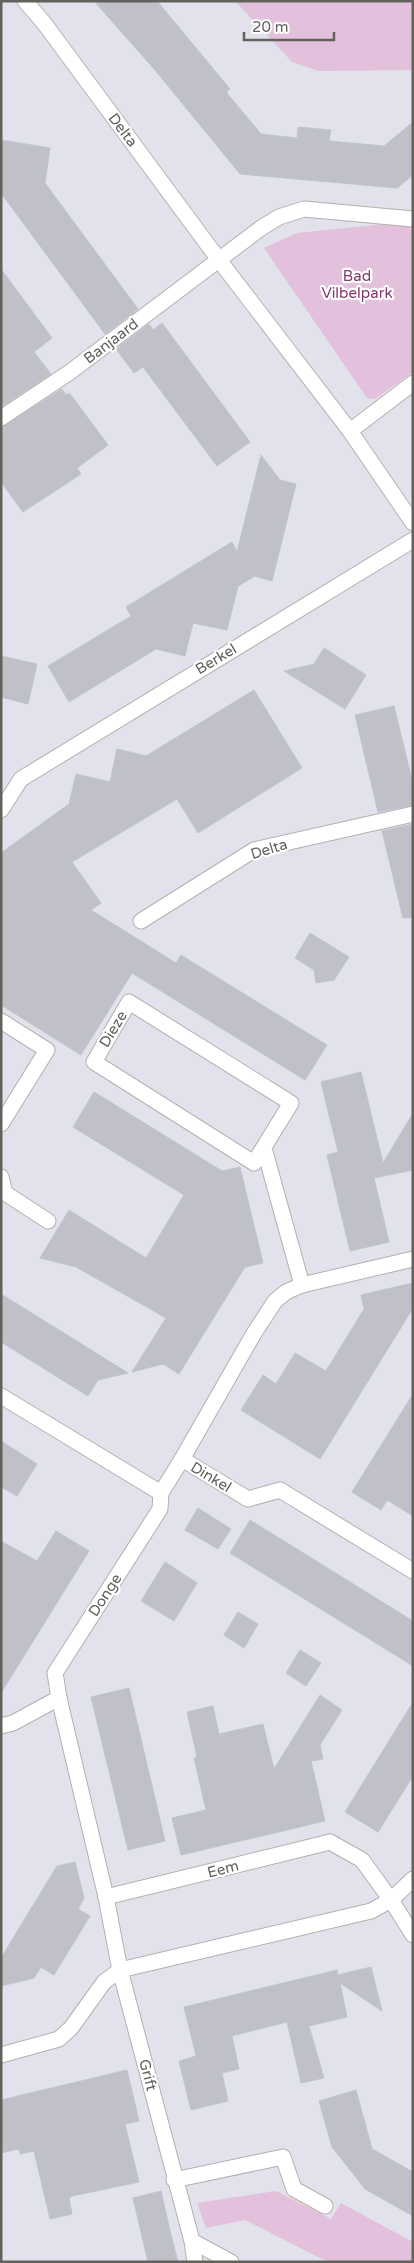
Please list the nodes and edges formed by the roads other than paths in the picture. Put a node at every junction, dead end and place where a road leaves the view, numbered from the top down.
1 (25, 1) edge
2 (413, 219) edge
3 (219, 260) junction
4 (413, 382) edge
5 (1, 418) edge
6 (350, 431) junction
7 (413, 523) edge
8 (413, 540) edge
9 (1, 810) edge
10 (413, 814) edge
11 (141, 920) dead end
12 (1, 1021) edge
13 (1, 1124) edge
14 (264, 1148) junction
15 (1, 1177) edge
16 (48, 1221) dead end
17 (413, 1259) edge
18 (302, 1286) junction
19 (1, 1396) edge
20 (182, 1459) junction
21 (160, 1494) junction
22 (413, 1571) edge
23 (59, 1698) junction
24 (1, 1726) edge
25 (413, 1879) edge
26 (106, 1897) junction
27 (391, 1900) junction
28 (413, 1935) edge
29 (120, 1970) junction
30 (1, 2055) edge
31 (174, 2180) junction
32 (325, 2206) dead end
33 (192, 2241) junction
34 (195, 2262) edge
35 (231, 2262) edge

1 - 3 street, Delta
2 - 3 street
3 - 5 street, Banjaard
3 - 6 street, Delta
4 - 6 street
6 - 7 street, Delta
8 - 9 street, Berkel
10 - 11 street, Delta
12 - 13 street
14 - 14 street, Dieze
14 - 18 street
15 - 16 street
17 - 18 street
18 - 20 street
19 - 21 street
20 - 21 street, Dinkel
20 - 22 street, Dinkel
21 - 23 street, Donge
23 - 24 street
23 - 26 street, Donge
25 - 27 street
26 - 27 street, Eem
26 - 29 street
27 - 28 street, Eem
27 - 29 street
29 - 30 street
29 - 31 street, Grift
31 - 32 street
31 - 33 street, Grift
33 - 34 street, Grift
33 - 35 street

